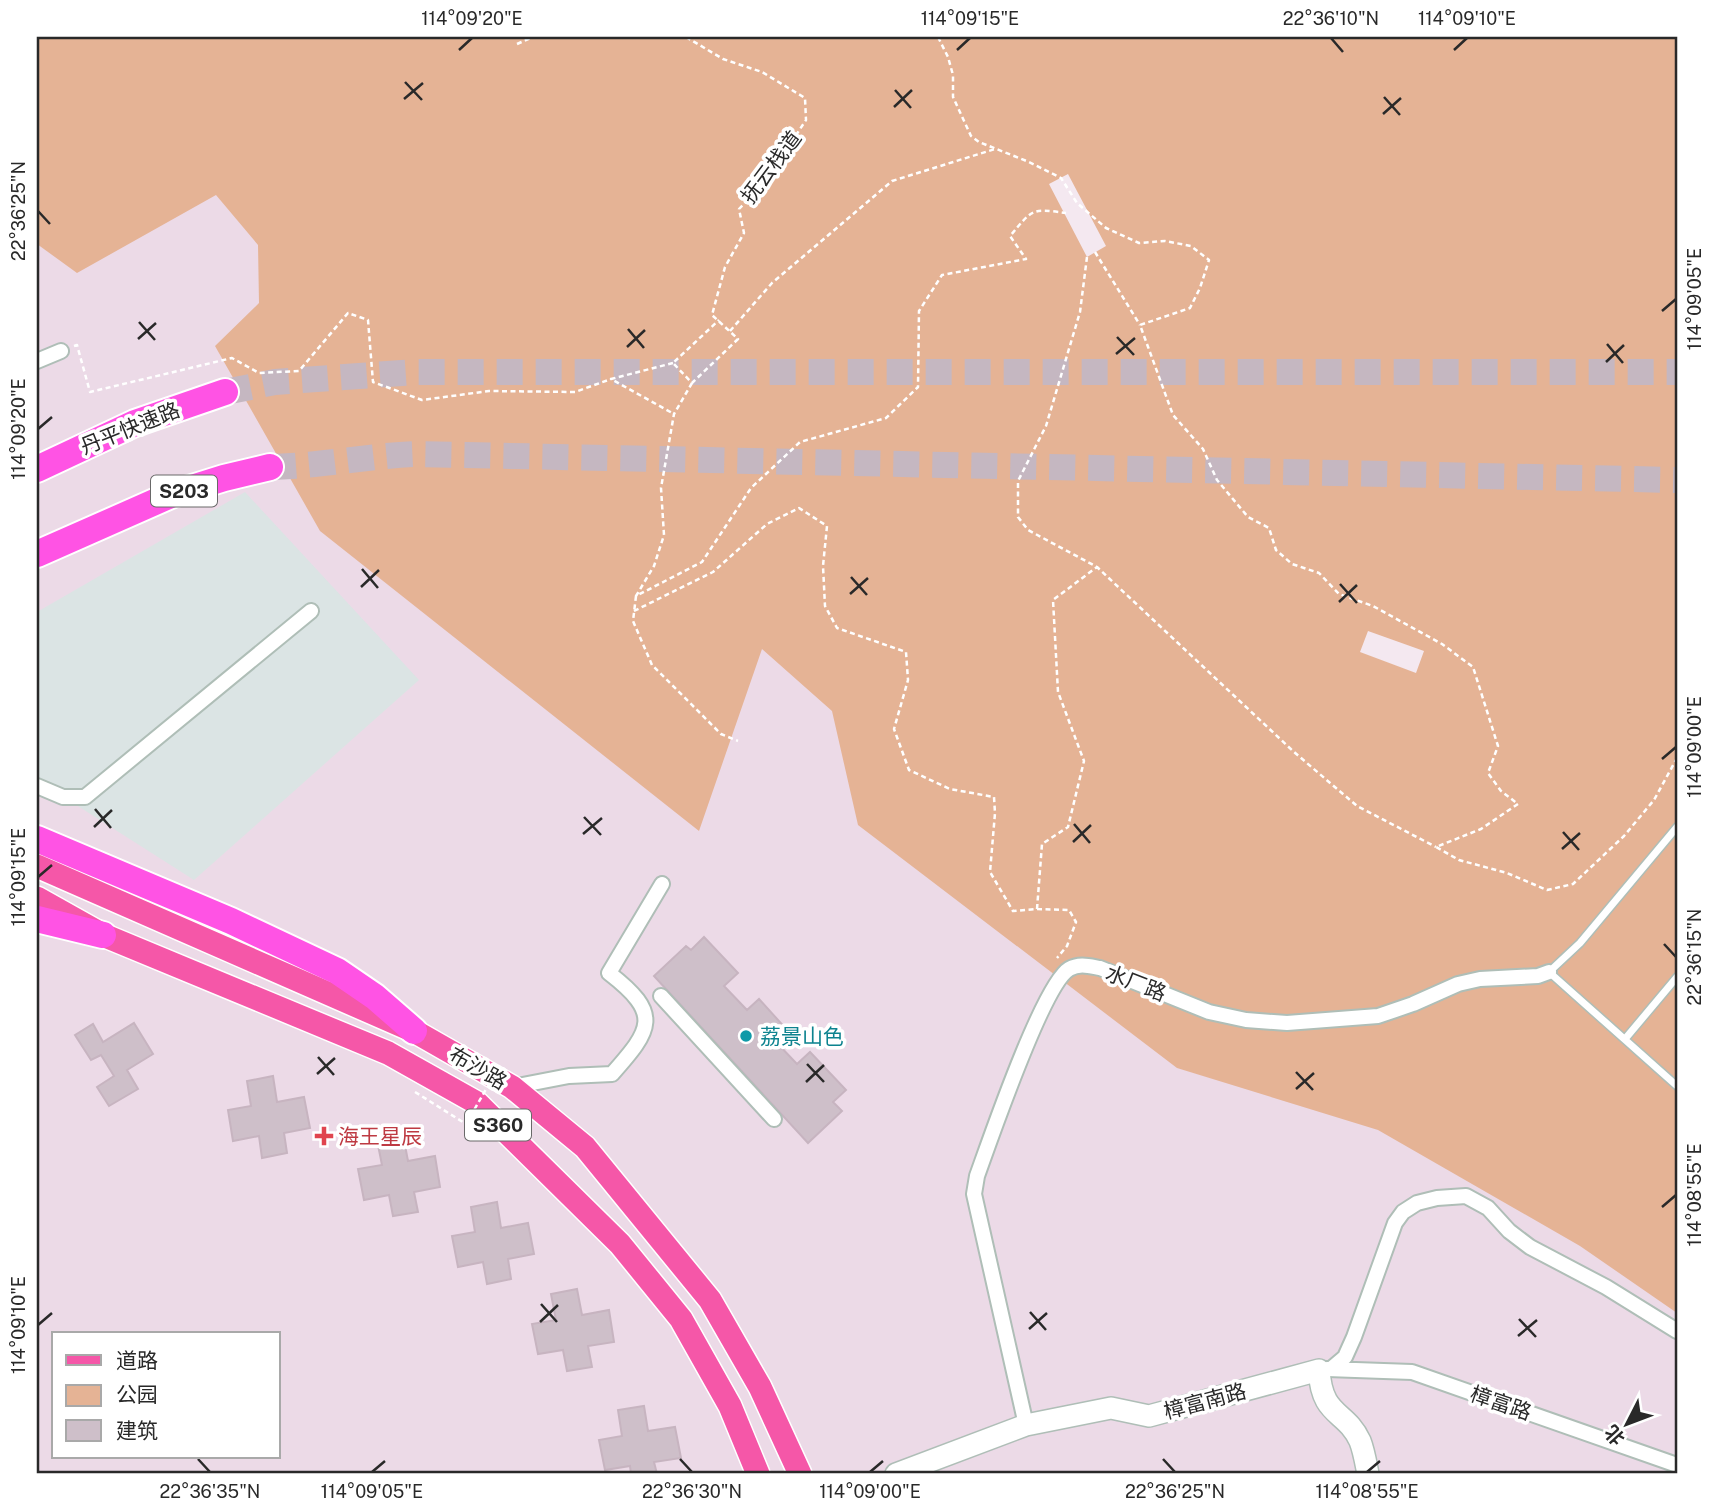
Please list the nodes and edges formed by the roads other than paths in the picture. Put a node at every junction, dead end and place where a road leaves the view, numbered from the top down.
1 (61, 351) road end
2 (37, 360) edge
3 (225, 392) tunnel mouth
4 (135, 423) junction
5 (37, 455) edge
6 (270, 467) tunnel mouth
7 (37, 469) edge
8 (102, 523) junction
9 (37, 554) edge
10 (37, 566) edge
11 (312, 611) dead end
12 (37, 786) edge
13 (1677, 827) edge
14 (37, 839) edge
15 (37, 866) edge
16 (662, 884) dead end
17 (37, 898) edge
18 (37, 919) edge
19 (103, 935) junction
20 (1549, 972) junction
21 (1677, 977) edge
22 (661, 996) dead end
23 (414, 1031) junction
24 (1625, 1039) junction
25 (1677, 1086) edge
26 (512, 1087) junction
27 (774, 1119) dead end
28 (1677, 1331) edge
29 (1326, 1369) junction
30 (760, 1387) junction
31 (730, 1406) junction
32 (1026, 1425) junction
33 (1677, 1465) edge
34 (758, 1474) edge
35 (800, 1474) edge
36 (896, 1474) edge
37 (1368, 1474) edge

1 - 2 street
3 - 4 highway, 丹平快速路
4 - 5 highway
4 - 7 highway, 丹平快速路
6 - 8 highway, S203
8 - 9 highway, S203
8 - 10 highway
11 - 12 street
13 - 20 lane
14 - 23 highway
15 - 23 main road, 布沙路 / S360
16 - 26 street
17 - 19 main road, 布沙路 / S360
18 - 19 highway
19 - 31 main road, 布沙路 / S360
20 - 24 lane
20 - 32 street, 水厂路
21 - 24 lane
22 - 27 street
23 - 26 main road, 布沙路 / S360
24 - 25 lane
26 - 30 main road, 布沙路 / S360
28 - 29 street
29 - 32 street, 樟富南路
29 - 33 street, 樟富路
29 - 37 street
30 - 31 main road
30 - 35 main road, 布沙路 / S360
31 - 34 main road, 布沙路 / S360
32 - 36 street, 樟富南路

